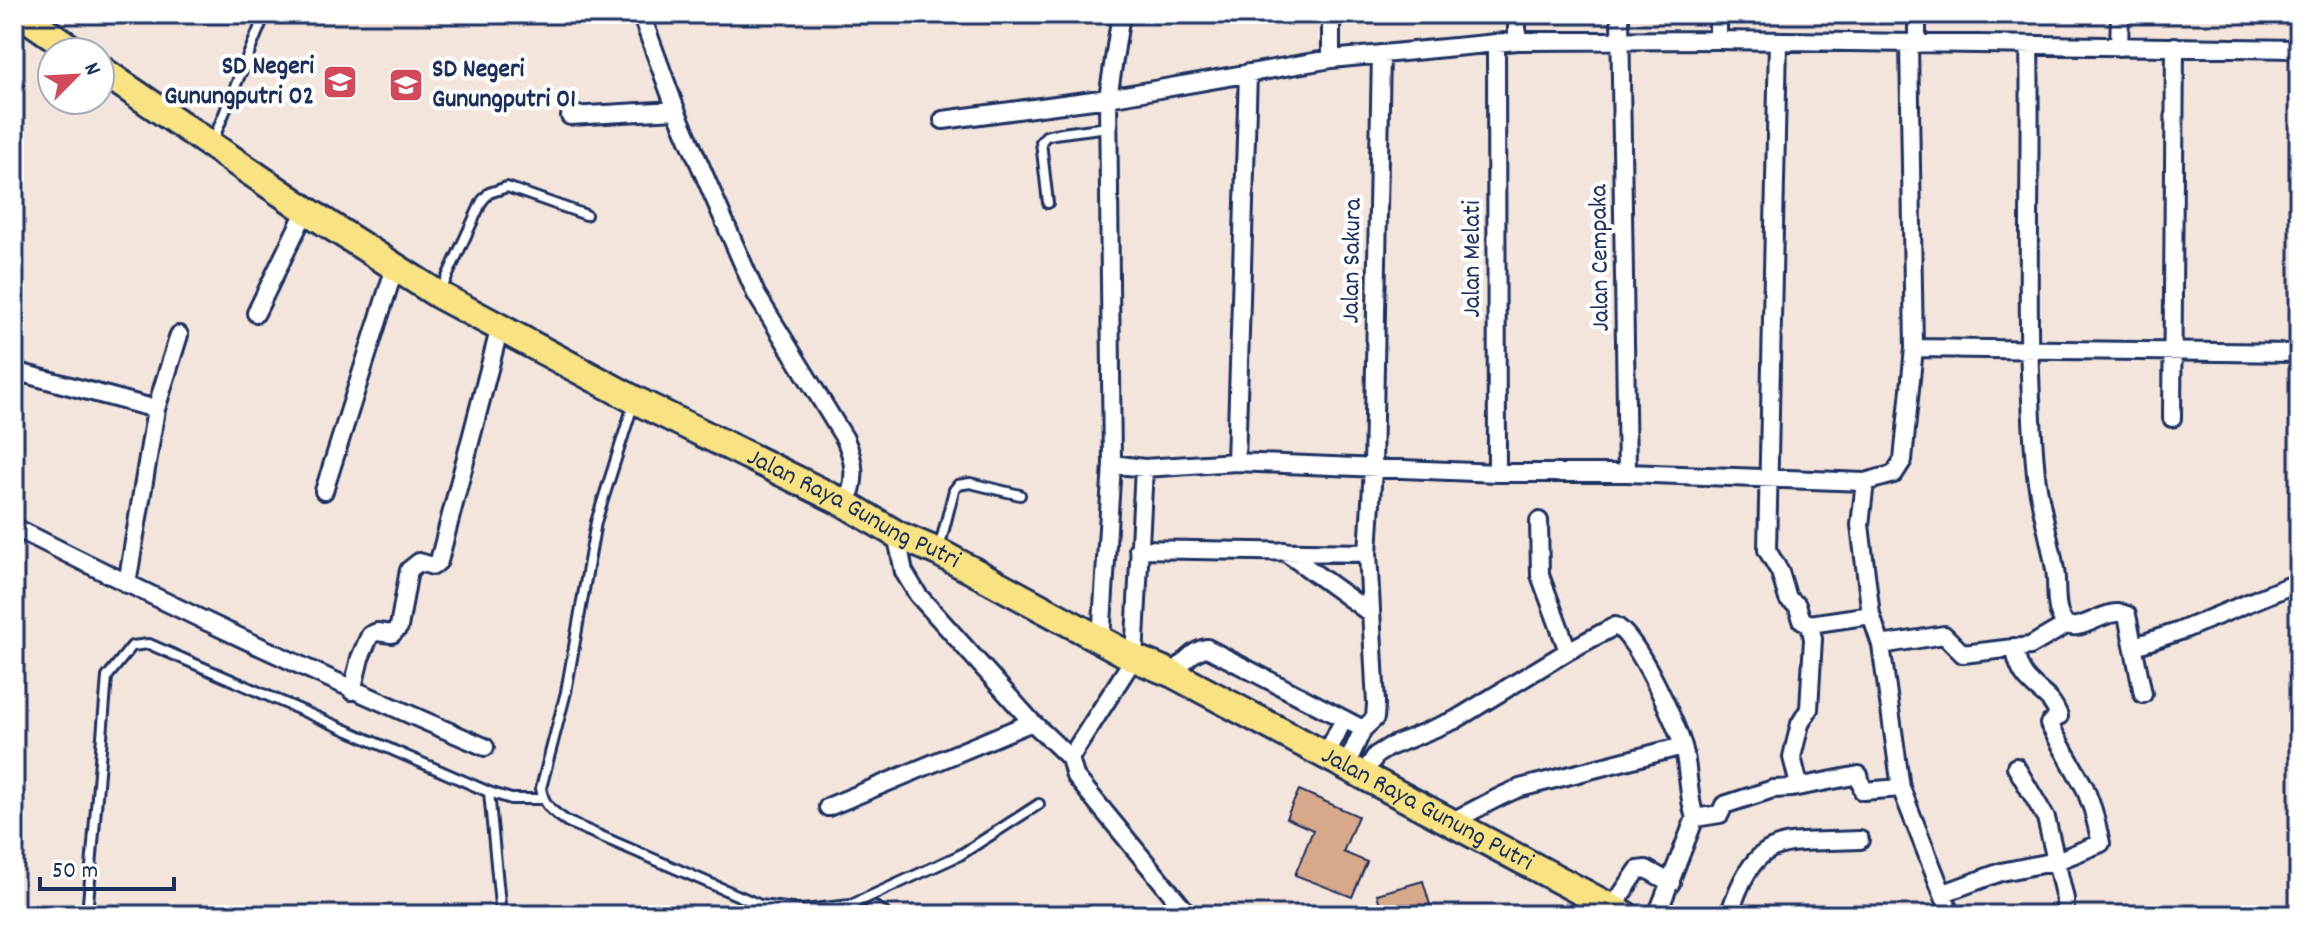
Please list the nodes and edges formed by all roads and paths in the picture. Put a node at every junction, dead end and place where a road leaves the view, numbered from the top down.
1 (21, 14) edge
2 (265, 14) edge
3 (641, 14) edge
4 (1121, 14) edge
5 (1331, 14) edge
6 (1517, 14) edge
7 (1620, 14) edge
8 (1718, 14) edge
9 (1917, 14) edge
10 (2120, 14) edge
11 (14, 29) edge
12 (53, 36) edge
13 (1718, 40) junction
14 (1517, 41) junction
15 (1622, 42) junction
16 (1778, 42) junction
17 (1913, 44) junction
18 (1496, 45) junction
19 (2029, 45) junction
20 (2175, 46) junction
21 (2119, 47) junction
22 (2299, 49) edge
23 (1381, 54) junction
24 (1331, 59) junction
25 (1248, 73) junction
26 (116, 80) edge
27 (1108, 98) junction
28 (676, 110) junction
29 (570, 116) dead end
30 (943, 120) dead end
31 (1108, 127) junction
32 (211, 146) junction
33 (1048, 203) dead end
34 (306, 210) junction
35 (586, 215) dead end
36 (395, 267) junction
37 (439, 295) junction
38 (256, 313) dead end
39 (500, 327) junction
40 (179, 335) dead end
41 (2031, 347) junction
42 (1914, 348) junction
43 (2173, 351) junction
44 (2299, 353) edge
45 (14, 371) edge
46 (635, 400) junction
47 (156, 409) junction
48 (2172, 418) dead end
49 (1236, 462) junction
50 (1112, 464) junction
51 (1144, 468) junction
52 (1373, 468) junction
53 (1497, 473) junction
54 (1627, 473) junction
55 (1769, 479) junction
56 (1865, 482) junction
57 (324, 491) dead end
58 (1020, 495) dead end
59 (846, 504) junction
60 (1539, 521) dead end
61 (14, 527) edge
62 (896, 534) junction
63 (1138, 549) junction
64 (1284, 551) junction
65 (938, 552) junction
66 (1368, 553) junction
67 (2299, 582) edge
68 (127, 584) junction
69 (1370, 613) junction
70 (1871, 615) junction
71 (1810, 624) junction
72 (2066, 625) junction
73 (1101, 640) junction
74 (1881, 645) junction
75 (2135, 646) junction
76 (2014, 647) junction
77 (1568, 651) junction
78 (1134, 658) junction
79 (1173, 674) junction
80 (352, 691) junction
81 (2143, 694) dead end
82 (1344, 719) junction
83 (1032, 722) junction
84 (1363, 729) junction
85 (1683, 746) junction
86 (485, 747) dead end
87 (1070, 758) junction
88 (1344, 767) junction
89 (2016, 767) dead end
90 (1799, 785) junction
91 (1901, 788) junction
92 (489, 792) junction
93 (542, 799) junction
94 (1039, 804) dead end
95 (828, 807) dead end
96 (1695, 818) junction
97 (1449, 822) junction
98 (1860, 840) dead end
99 (2057, 861) junction
100 (1671, 883) junction
101 (1944, 893) junction
102 (759, 910) edge
103 (1608, 910) edge
104 (87, 915) edge
105 (501, 915) edge
106 (1189, 915) edge
107 (1657, 915) edge
108 (1729, 915) edge
109 (1951, 915) edge
110 (2065, 915) edge

1 - 11 street
1 - 12 main road
2 - 32 lane
3 - 28 street
4 - 27 street
5 - 24 street
6 - 14 street
7 - 15 street, Jalan Cempaka
8 - 13 street
9 - 17 street
10 - 21 street
13 - 15 street
13 - 16 street
14 - 15 street
14 - 18 street
15 - 54 street, Jalan Cempaka
16 - 17 street
16 - 55 street
17 - 19 street
17 - 42 street
18 - 23 street
18 - 53 street, Jalan Melati
19 - 21 street
19 - 41 street
20 - 21 street
20 - 22 street
20 - 43 street
23 - 24 street
23 - 52 street, Jalan Sakura
24 - 25 street
25 - 27 street
25 - 49 street
26 - 32 main road, Jalan Raya Gunung Putri
27 - 30 street
27 - 31 street
28 - 29 street
28 - 59 street
31 - 33 lane
31 - 50 street
32 - 34 main road, Jalan Raya Gunung Putri
34 - 36 main road, Jalan Raya Gunung Putri
34 - 38 street
35 - 37 lane
36 - 37 main road, Jalan Raya Gunung Putri
36 - 57 street
37 - 39 main road, Jalan Raya Gunung Putri
39 - 46 main road, Jalan Raya Gunung Putri
39 - 80 street
40 - 47 street
41 - 42 street
41 - 43 street
41 - 72 street
42 - 56 street
43 - 44 street
43 - 48 street
45 - 47 street
46 - 59 main road, Jalan Raya Gunung Putri
46 - 93 lane
47 - 68 street
49 - 51 street
49 - 52 street
50 - 51 street
50 - 73 street
51 - 63 street
52 - 53 street
52 - 66 street, Jalan Sakura
53 - 54 street
54 - 55 street
55 - 56 street
55 - 71 street
56 - 70 street
58 - 65 lane
59 - 62 main road, Jalan Raya Gunung Putri
60 - 77 street
61 - 68 street
62 - 65 main road, Jalan Raya Gunung Putri
62 - 83 street
63 - 64 street
63 - 78 street
64 - 66 street
64 - 69 street
65 - 73 main road, Jalan Raya Gunung Putri
66 - 69 street, Jalan Sakura
67 - 75 street
68 - 80 street
69 - 84 street, Jalan Sakura
70 - 71 street
70 - 74 street
71 - 90 street
72 - 75 street
72 - 76 street
73 - 78 main road, Jalan Raya Gunung Putri
74 - 76 street
74 - 91 street
75 - 81 street
76 - 99 street
77 - 85 street
77 - 88 street
78 - 79 main road, Jalan Raya Gunung Putri
78 - 87 street
79 - 82 street
79 - 88 main road, Jalan Raya Gunung Putri
80 - 86 street
82 - 84 street
82 - 88 street
83 - 87 street
83 - 95 street
84 - 88 street, Jalan Sakura
85 - 96 street
85 - 97 street
87 - 106 street
88 - 97 main road, Jalan Raya Gunung Putri
89 - 99 street
90 - 91 street
90 - 96 street
91 - 101 street
92 - 93 lane
92 - 104 lane
92 - 105 lane
93 - 102 lane
94 - 102 lane
96 - 100 street
97 - 103 main road, Jalan Raya Gunung Putri
98 - 108 street
99 - 101 street
99 - 110 street
100 - 103 street
100 - 107 street
101 - 109 street

